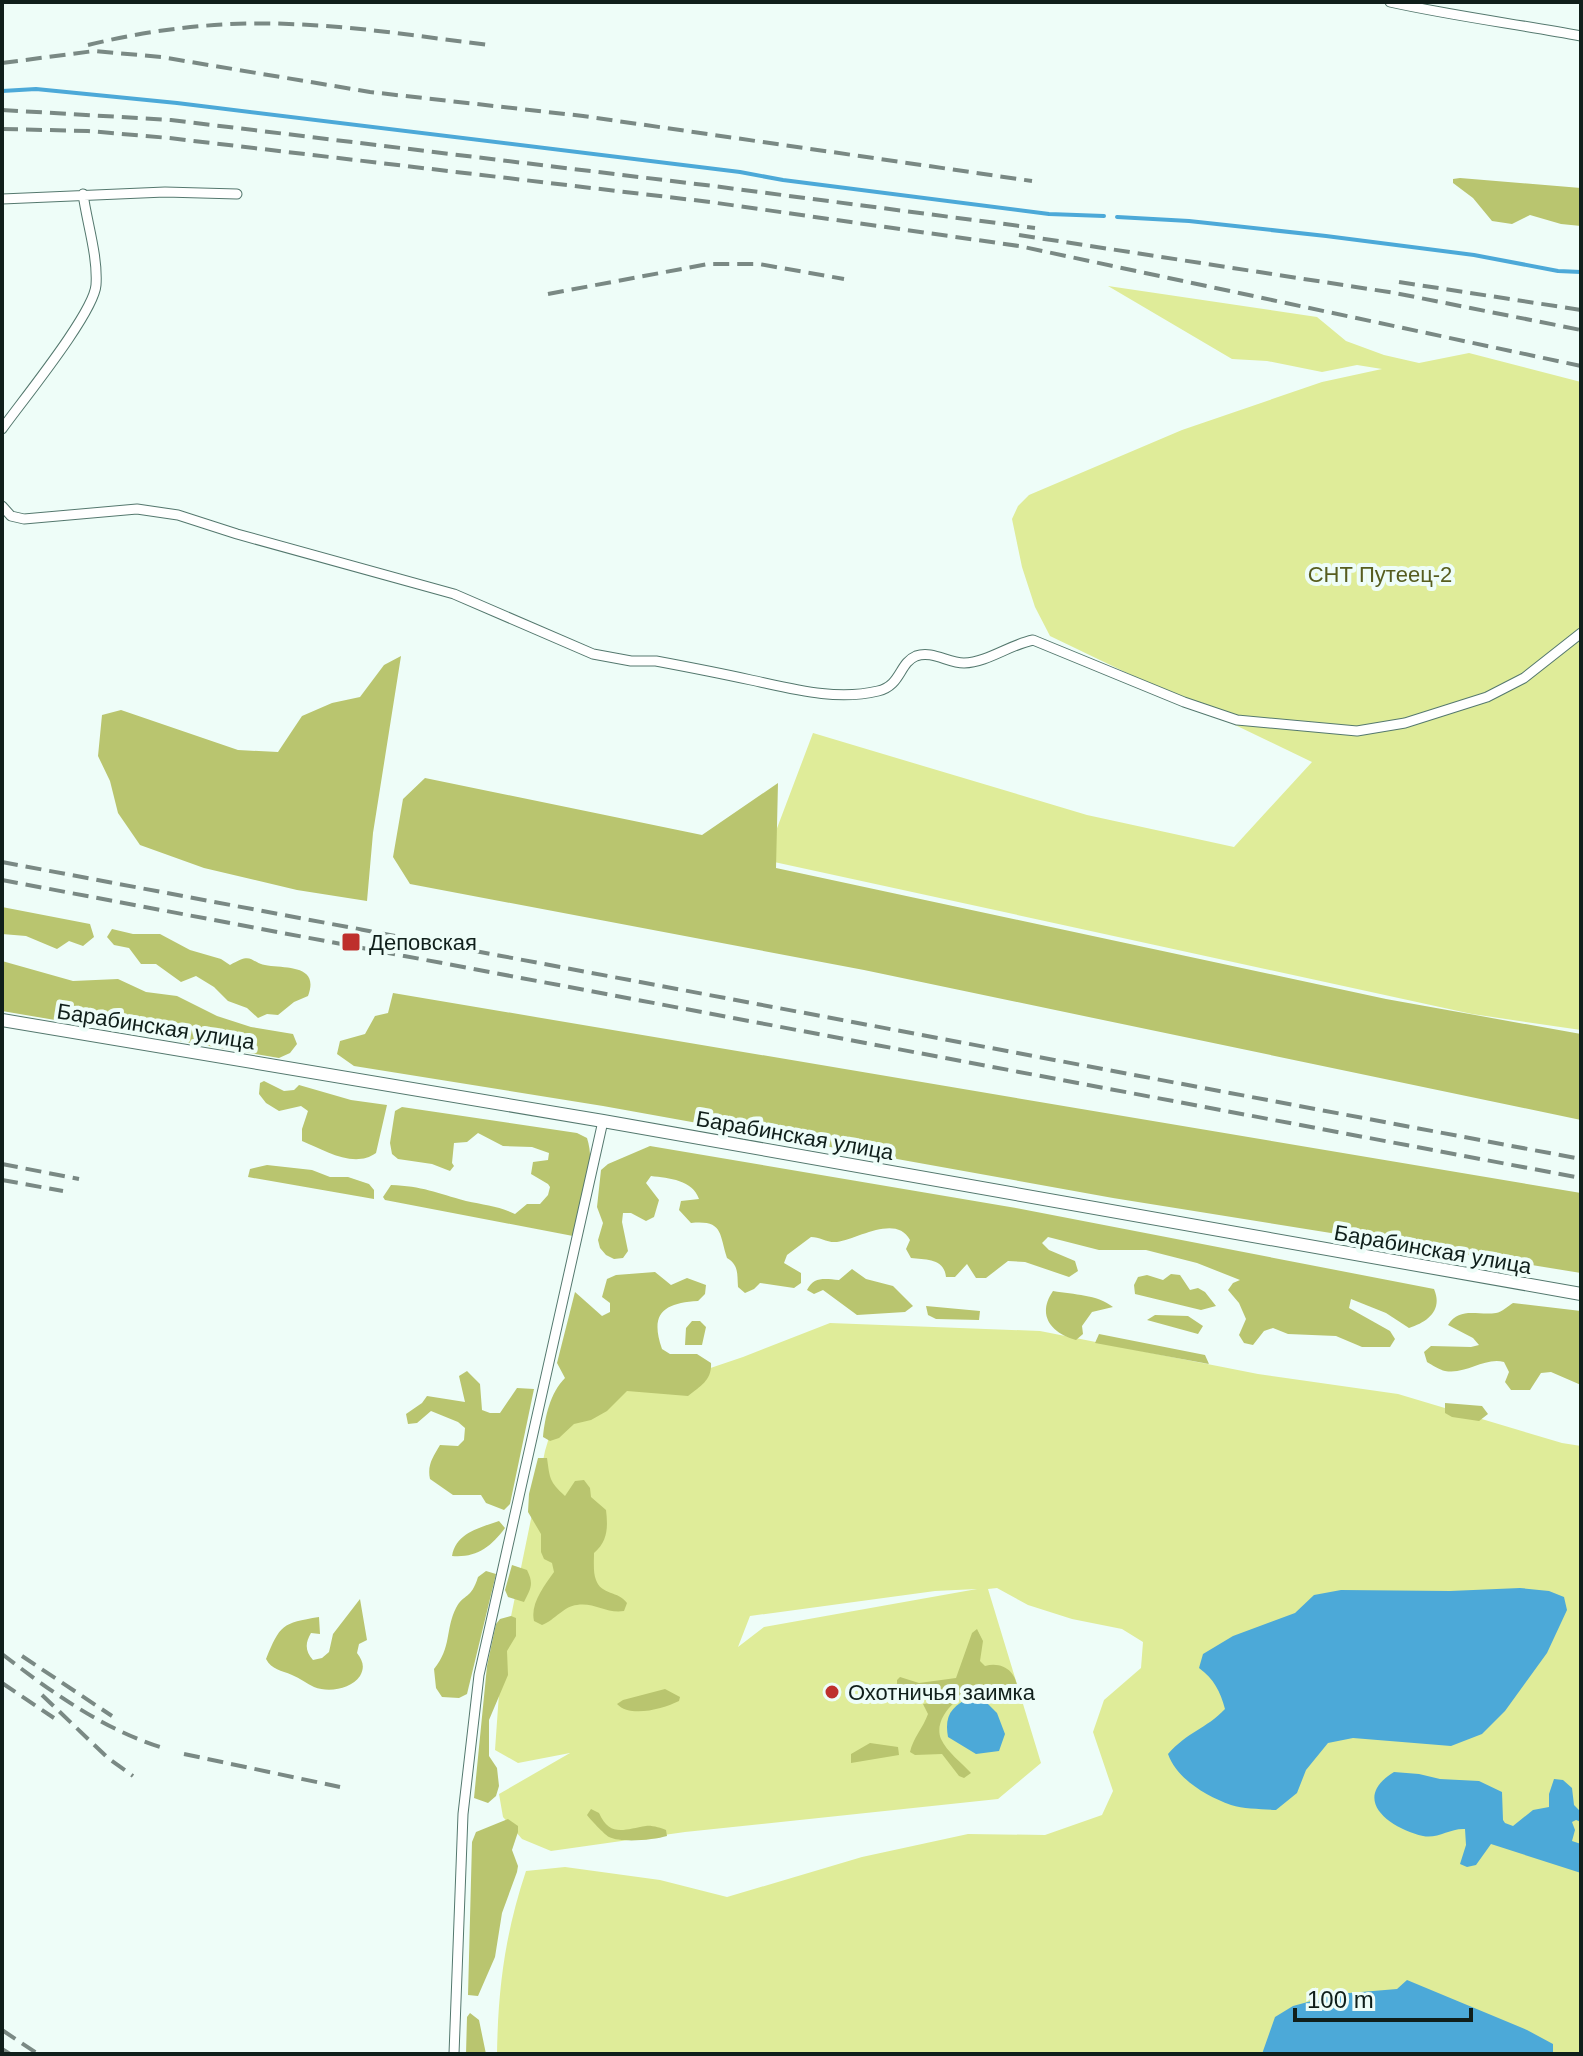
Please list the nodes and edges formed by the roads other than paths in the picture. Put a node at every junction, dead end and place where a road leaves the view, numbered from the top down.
1 (1390, 2) edge
2 (1441, 2) edge
3 (1439, 13) junction
4 (1581, 36) edge
5 (83, 194) junction
6 (237, 194) dead end
7 (2, 199) edge
8 (2, 429) edge
9 (2, 506) edge
10 (1581, 633) edge
11 (2, 1020) edge
12 (603, 1121) junction
13 (1581, 1294) edge
14 (454, 2054) edge

1 - 3 street
2 - 3 street
3 - 4 street
5 - 6 street
5 - 7 street
5 - 8 street
9 - 10 street
11 - 12 main road, Барабинская улица
12 - 13 main road, Барабинская улица
12 - 14 street

